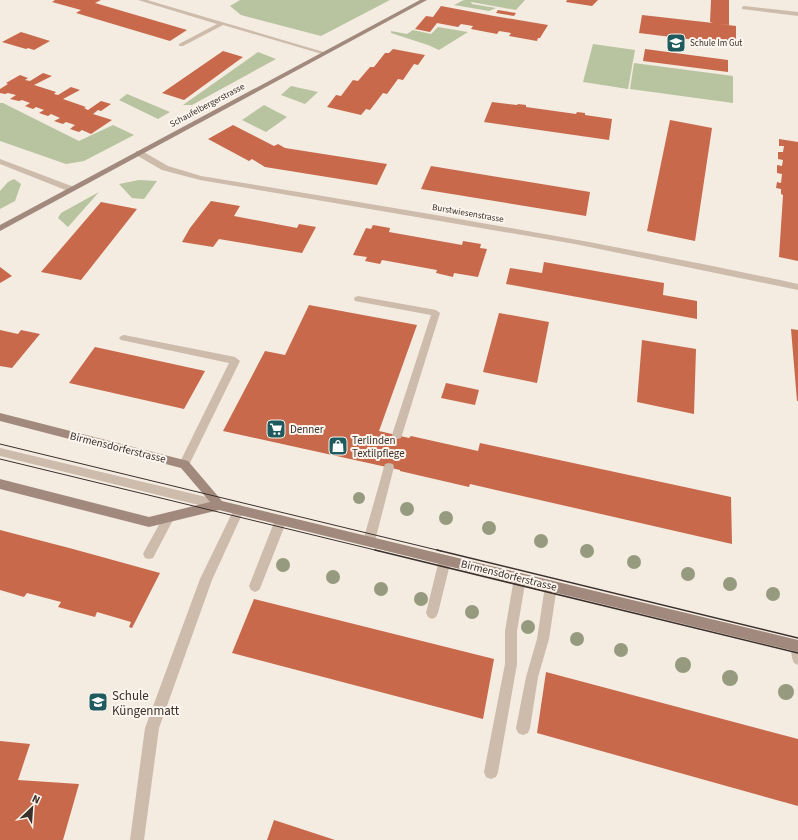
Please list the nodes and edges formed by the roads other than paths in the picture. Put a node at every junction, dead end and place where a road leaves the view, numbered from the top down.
1 (141, 0) edge
2 (424, 0) edge
3 (744, 8) dead end
4 (798, 14) edge
5 (221, 24) junction
6 (181, 45) dead end
7 (324, 54) junction
8 (139, 153) junction
9 (0, 161) edge
10 (71, 189) junction
11 (0, 228) edge
12 (798, 287) edge
13 (358, 299) dead end
14 (124, 338) dead end
15 (0, 417) edge
16 (397, 436) dead end
17 (0, 452) edge
18 (184, 464) junction
19 (389, 467) dead end
20 (0, 484) edge
21 (220, 505) junction
22 (239, 510) junction
23 (169, 517) junction
24 (281, 520) junction
25 (369, 542) junction
26 (149, 554) dead end
27 (445, 560) junction
28 (520, 578) junction
29 (255, 586) dead end
30 (551, 586) junction
31 (432, 613) dead end
32 (798, 646) edge
33 (798, 659) edge
34 (523, 728) dead end
35 (491, 772) dead end
36 (137, 840) edge

1 - 5 street
2 - 7 main road, Schaufelbergerstrasse
3 - 4 street
5 - 6 street
5 - 7 street
7 - 8 main road, Schaufelbergerstrasse
8 - 10 main road, Schaufelbergerstrasse
8 - 12 street, Burstwiesenstrasse
9 - 10 street
10 - 11 main road, Schaufelbergerstrasse
13 - 16 street
14 - 18 street
15 - 18 main road, Birmensdorferstrasse
17 - 21 street, Birmensdorferstrasse
18 - 21 main road
19 - 25 street
20 - 23 main road, Birmensdorferstrasse
21 - 22 main road, Birmensdorferstrasse
21 - 23 main road, Birmensdorferstrasse
22 - 24 main road, Birmensdorferstrasse
22 - 36 street
23 - 26 street
24 - 25 main road, Birmensdorferstrasse
24 - 29 street
25 - 27 main road, Birmensdorferstrasse
27 - 28 main road, Birmensdorferstrasse
27 - 31 street
28 - 30 main road, Birmensdorferstrasse
28 - 35 street
30 - 32 main road, Birmensdorferstrasse
30 - 34 street
32 - 33 street

